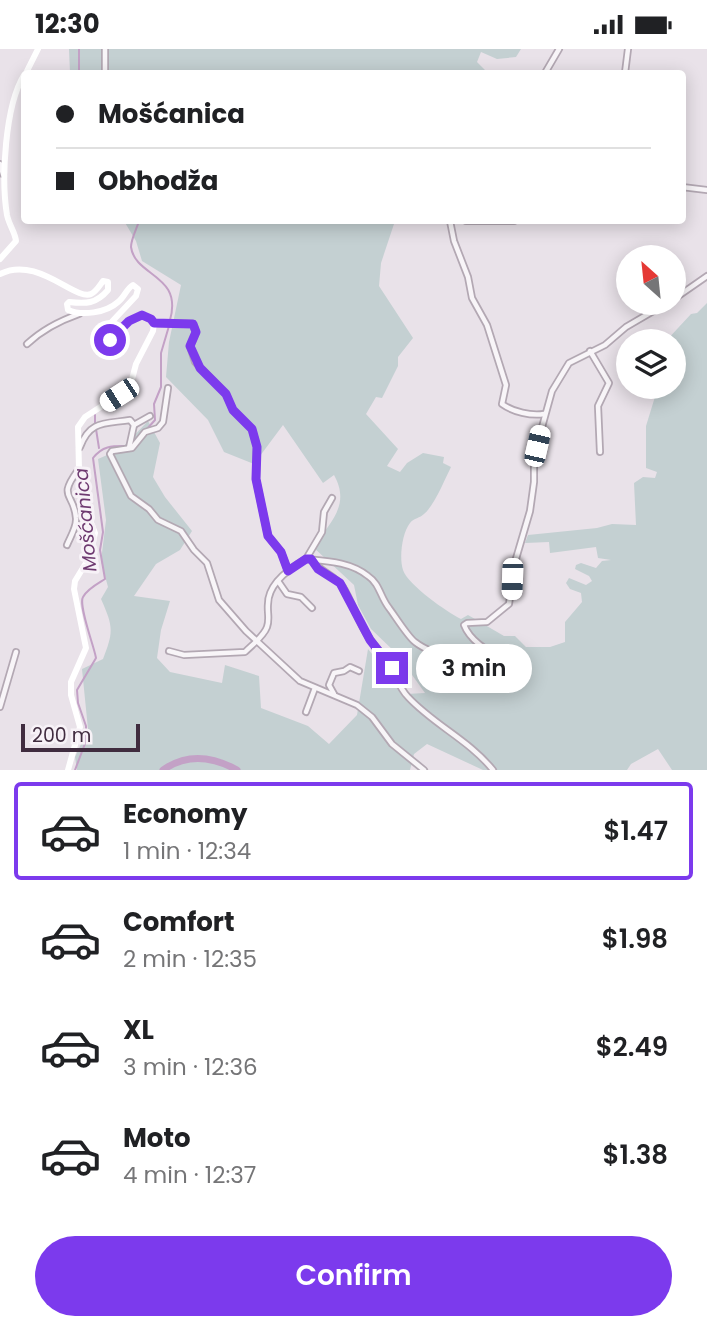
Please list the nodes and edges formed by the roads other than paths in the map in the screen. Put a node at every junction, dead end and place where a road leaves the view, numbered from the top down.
1 (38, 49) edge
2 (105, 49) edge
3 (559, 49) edge
4 (628, 49) edge
5 (27, 70) edge
6 (105, 70) edge
7 (547, 70) edge
8 (625, 70) edge
9 (21, 81) edge
10 (0, 164) edge
11 (4, 175) junction
12 (686, 187) edge
13 (707, 190) edge
14 (4, 191) junction
15 (0, 200) edge
16 (451, 224) edge
17 (0, 259) edge
18 (0, 274) edge
19 (707, 277) edge
20 (686, 291) edge
21 (80, 314) junction
22 (646, 315) edge
23 (154, 323) junction
24 (27, 344) dead end
25 (590, 351) junction
26 (168, 389) dead end
27 (544, 414) junction
28 (150, 417) dead end
29 (134, 425) junction
30 (129, 447) junction
31 (600, 452) dead end
32 (77, 455) junction
33 (79, 469) junction
34 (332, 498) dead end
35 (67, 545) dead end
36 (309, 559) junction
37 (288, 571) junction
38 (278, 581) junction
39 (312, 608) dead end
40 (256, 641) junction
41 (169, 651) dead end
42 (16, 652) dead end
43 (359, 671) dead end
44 (314, 688) junction
45 (336, 698) junction
46 (0, 707) edge
47 (306, 712) dead end
48 (68, 770) edge
49 (424, 770) edge
50 (493, 770) edge

1 - 5 main road
2 - 6 street
3 - 7 street
4 - 8 street
9 - 11 main road
10 - 11 street
11 - 14 main road
12 - 13 street
14 - 15 street
14 - 17 main road
16 - 27 street
18 - 21 main road
19 - 20 street
21 - 23 main road
21 - 24 street
22 - 25 street
23 - 32 main road
23 - 37 street
25 - 27 street
25 - 31 street
26 - 30 street
27 - 36 street
28 - 29 street
29 - 30 street
29 - 32 street
30 - 40 street
32 - 33 main road
33 - 35 street
33 - 48 main road
34 - 36 street
36 - 37 street
36 - 50 street
37 - 38 street
38 - 39 street
38 - 40 street
40 - 41 street
40 - 44 street
42 - 46 street
43 - 45 street
44 - 45 street
44 - 47 street
45 - 49 street

